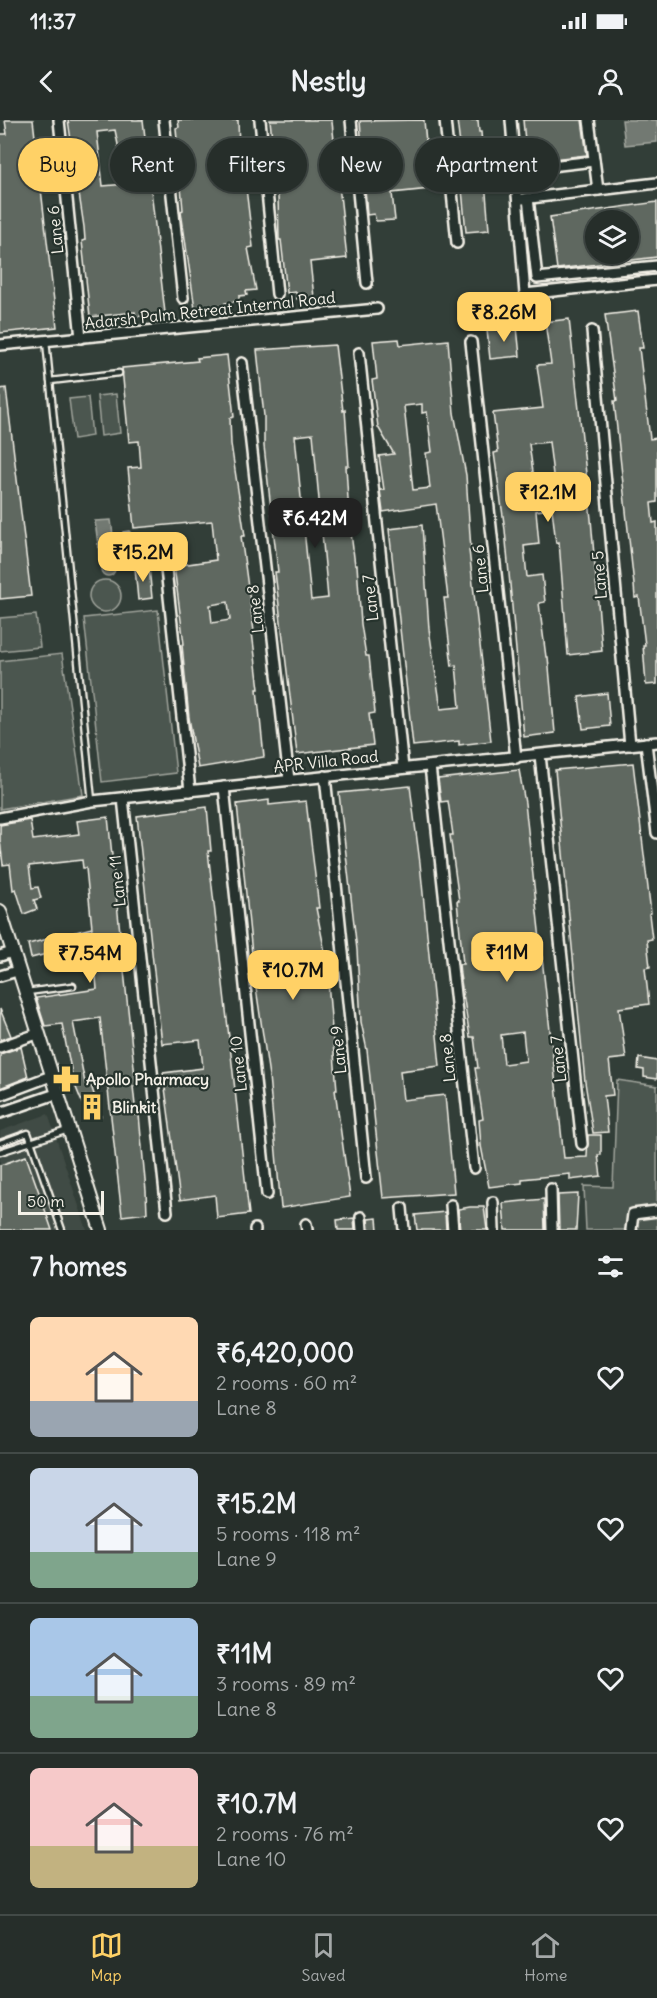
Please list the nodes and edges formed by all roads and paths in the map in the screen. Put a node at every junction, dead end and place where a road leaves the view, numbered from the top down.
1 (58, 120) edge
2 (164, 120) edge
3 (260, 120) edge
4 (351, 120) edge
5 (445, 120) edge
6 (511, 120) edge
7 (589, 120) edge
8 (513, 138) edge
9 (594, 161) junction
10 (559, 165) edge
11 (657, 183) edge
12 (598, 190) junction
13 (521, 192) edge
14 (523, 199) junction
15 (457, 243) dead end
16 (657, 266) edge
17 (657, 280) edge
18 (367, 283) dead end
19 (277, 294) dead end
20 (183, 298) dead end
21 (377, 309) dead end
22 (592, 331) dead end
23 (81, 338) junction
24 (46, 341) junction
25 (471, 342) dead end
26 (0, 345) edge
27 (359, 353) dead end
28 (242, 363) dead end
29 (119, 373) dead end
30 (50, 381) junction
31 (166, 569) dead end
32 (657, 742) edge
33 (646, 743) junction
34 (630, 745) junction
35 (540, 755) junction
36 (516, 758) junction
37 (430, 766) junction
38 (403, 768) junction
39 (325, 776) junction
40 (290, 780) junction
41 (224, 787) junction
42 (190, 791) junction
43 (123, 798) junction
44 (92, 801) junction
45 (0, 818) edge
46 (657, 833) edge
47 (0, 913) edge
48 (6, 954) edge
49 (17, 971) junction
50 (0, 976) edge
51 (73, 986) dead end
52 (24, 993) junction
53 (37, 1034) junction
54 (0, 1047) edge
55 (51, 1076) junction
56 (56, 1094) junction
57 (0, 1095) edge
58 (0, 1113) edge
59 (68, 1130) junction
60 (32, 1142) junction
61 (0, 1143) edge
62 (582, 1144) dead end
63 (0, 1152) edge
64 (474, 1168) dead end
65 (366, 1178) dead end
66 (551, 1189) dead end
67 (267, 1194) dead end
68 (493, 1202) dead end
69 (451, 1205) dead end
70 (402, 1208) dead end
71 (657, 1211) edge
72 (167, 1212) dead end
73 (361, 1217) dead end
74 (62, 1230) edge
75 (100, 1230) edge
76 (362, 1230) edge
77 (404, 1230) edge
78 (453, 1230) edge
79 (494, 1230) edge
80 (552, 1230) edge
81 (631, 1230) edge

1 - 23 street, Lane 6
2 - 20 street
3 - 19 street
4 - 18 street
5 - 15 street
6 - 8 street
7 - 9 street
9 - 10 street
9 - 12 street
11 - 12 street
12 - 14 street
13 - 14 street
14 - 16 street
14 - 17 street
21 - 23 street, Adarsh Palm Retreat Internal Road
22 - 34 street, Lane 5
23 - 24 street, Adarsh Palm Retreat Internal Road
24 - 26 street, Adarsh Palm Retreat Internal Road
24 - 30 lane
25 - 36 street, Lane 6
27 - 38 street, Lane 7
28 - 40 street, Lane 8
29 - 30 lane
30 - 44 lane
31 - 42 street
32 - 33 street, APR Villa Road
33 - 34 street, APR Villa Road
33 - 46 street
34 - 35 street, APR Villa Road
35 - 36 street, APR Villa Road
35 - 62 street, Lane 7
36 - 37 street, APR Villa Road
37 - 38 street, APR Villa Road
37 - 64 street, Lane 8
38 - 39 street, APR Villa Road
39 - 40 street, APR Villa Road
39 - 65 street, Lane 9
40 - 41 street, APR Villa Road
41 - 42 street, APR Villa Road
41 - 67 street, Lane 10
42 - 43 street, APR Villa Road
43 - 44 street, APR Villa Road
43 - 72 street, Lane 11
44 - 45 street, APR Villa Road
47 - 48 main road
48 - 49 main road
49 - 50 street
49 - 52 main road
51 - 52 lane
52 - 53 main road
53 - 54 street
53 - 55 main road
55 - 56 main road
55 - 57 street
56 - 58 street
56 - 59 main road
59 - 60 lane
59 - 75 main road
60 - 61 lane
60 - 63 lane
60 - 74 lane
66 - 80 street
68 - 79 street
69 - 78 street
70 - 77 street
71 - 81 street
73 - 76 street

